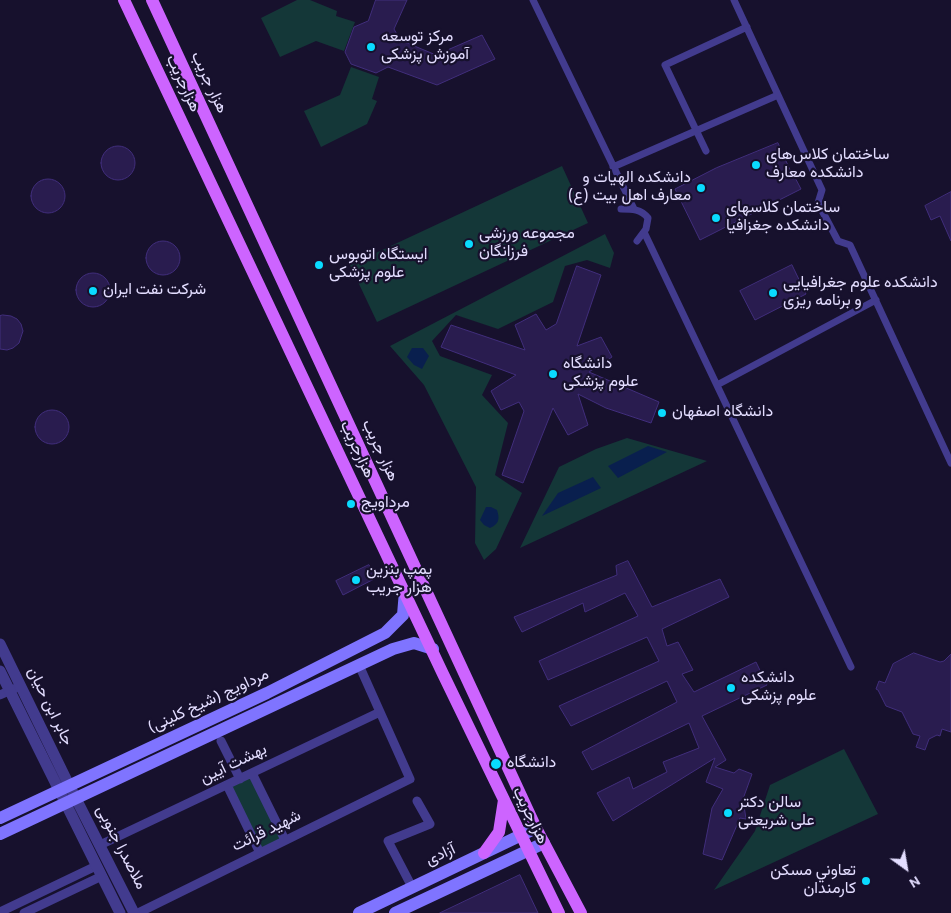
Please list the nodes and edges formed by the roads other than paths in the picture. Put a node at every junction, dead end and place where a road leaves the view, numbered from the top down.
1 (124, 0) edge
2 (152, 0) edge
3 (533, 0) edge
4 (734, 0) edge
5 (747, 27) junction
6 (778, 95) junction
7 (696, 131) junction
8 (706, 152) dead end
9 (613, 167) junction
10 (621, 209) dead end
11 (634, 210) junction
12 (644, 232) junction
13 (637, 241) dead end
14 (876, 300) junction
15 (717, 385) junction
16 (951, 464) edge
17 (405, 591) junction
18 (0, 644) edge
19 (433, 650) junction
20 (359, 665) junction
21 (851, 667) dead end
22 (0, 671) edge
23 (10, 691) edge
24 (268, 693) junction
25 (273, 706) junction
26 (380, 712) junction
27 (221, 741) dead end
28 (252, 773) junction
29 (240, 779) junction
30 (227, 785) junction
31 (64, 788) junction
32 (504, 800) junction
33 (70, 801) junction
34 (417, 801) dead end
35 (0, 818) edge
36 (536, 828) junction
37 (0, 834) edge
38 (521, 836) junction
39 (285, 840) junction
40 (544, 843) junction
41 (100, 845) junction
42 (528, 851) junction
43 (260, 852) junction
44 (484, 853) junction
45 (99, 871) junction
46 (412, 887) junction
47 (0, 912) edge
48 (24, 913) edge
49 (120, 913) edge
50 (136, 913) edge
51 (359, 913) edge
52 (395, 913) edge
53 (559, 913) edge
54 (581, 913) edge

1 - 17 main road, هزارجریب
2 - 36 main road, هزار جریب
3 - 9 street
4 - 5 street
5 - 6 street
5 - 7 street
6 - 7 street
6 - 14 street
7 - 8 street
7 - 9 street
9 - 11 street
10 - 11 street
11 - 12 street
12 - 13 street
12 - 15 street
14 - 15 street
14 - 16 street
15 - 21 street
17 - 19 main road, هزارجریب
17 - 24 main road, مرداویج (شیخ کلینی)
18 - 23 street, جابر ابن حیان
19 - 20 main road, مرداویج (شیخ کلینی)
19 - 32 main road, هزارجریب
20 - 25 main road, مرداویج (شیخ کلینی)
20 - 26 street
22 - 23 street, جابر ابن حیان
23 - 31 street, جابر ابن حیان
24 - 25 main road
24 - 31 main road, مرداویج (شیخ کلینی)
25 - 33 main road, مرداویج (شیخ کلینی)
26 - 28 street, بهشت آیین
26 - 39 street, شهید قرائت
27 - 29 street
28 - 29 street, بهشت آیین
28 - 39 street
29 - 30 street, بهشت آیین
30 - 41 street, بهشت آیین
30 - 43 street
31 - 33 street, جابر ابن حیان
31 - 35 main road, مرداویج (شیخ کلینی)
32 - 38 main road, هزارجریب
32 - 44 main road
33 - 37 main road, مرداویج (شیخ کلینی)
33 - 41 street, ملاصدرا جنوبی
33 - 45 street, ملاصدرا جنوبی
34 - 46 street
36 - 38 main road, آزادی
36 - 40 main road, هزار جریب
38 - 42 main road, هزارجریب
38 - 44 main road, آزادی
39 - 43 street, شهید قرائت
40 - 42 main road, آزادی
40 - 54 main road, هزار جریب
41 - 50 street, ملاصدرا جنوبی
42 - 52 main road, آزادی
42 - 53 main road, هزارجریب
43 - 50 street, شهید قرائت
44 - 46 main road, آزادی
45 - 47 street
45 - 48 street
45 - 49 street, ملاصدرا جنوبی
46 - 51 main road, آزادی

